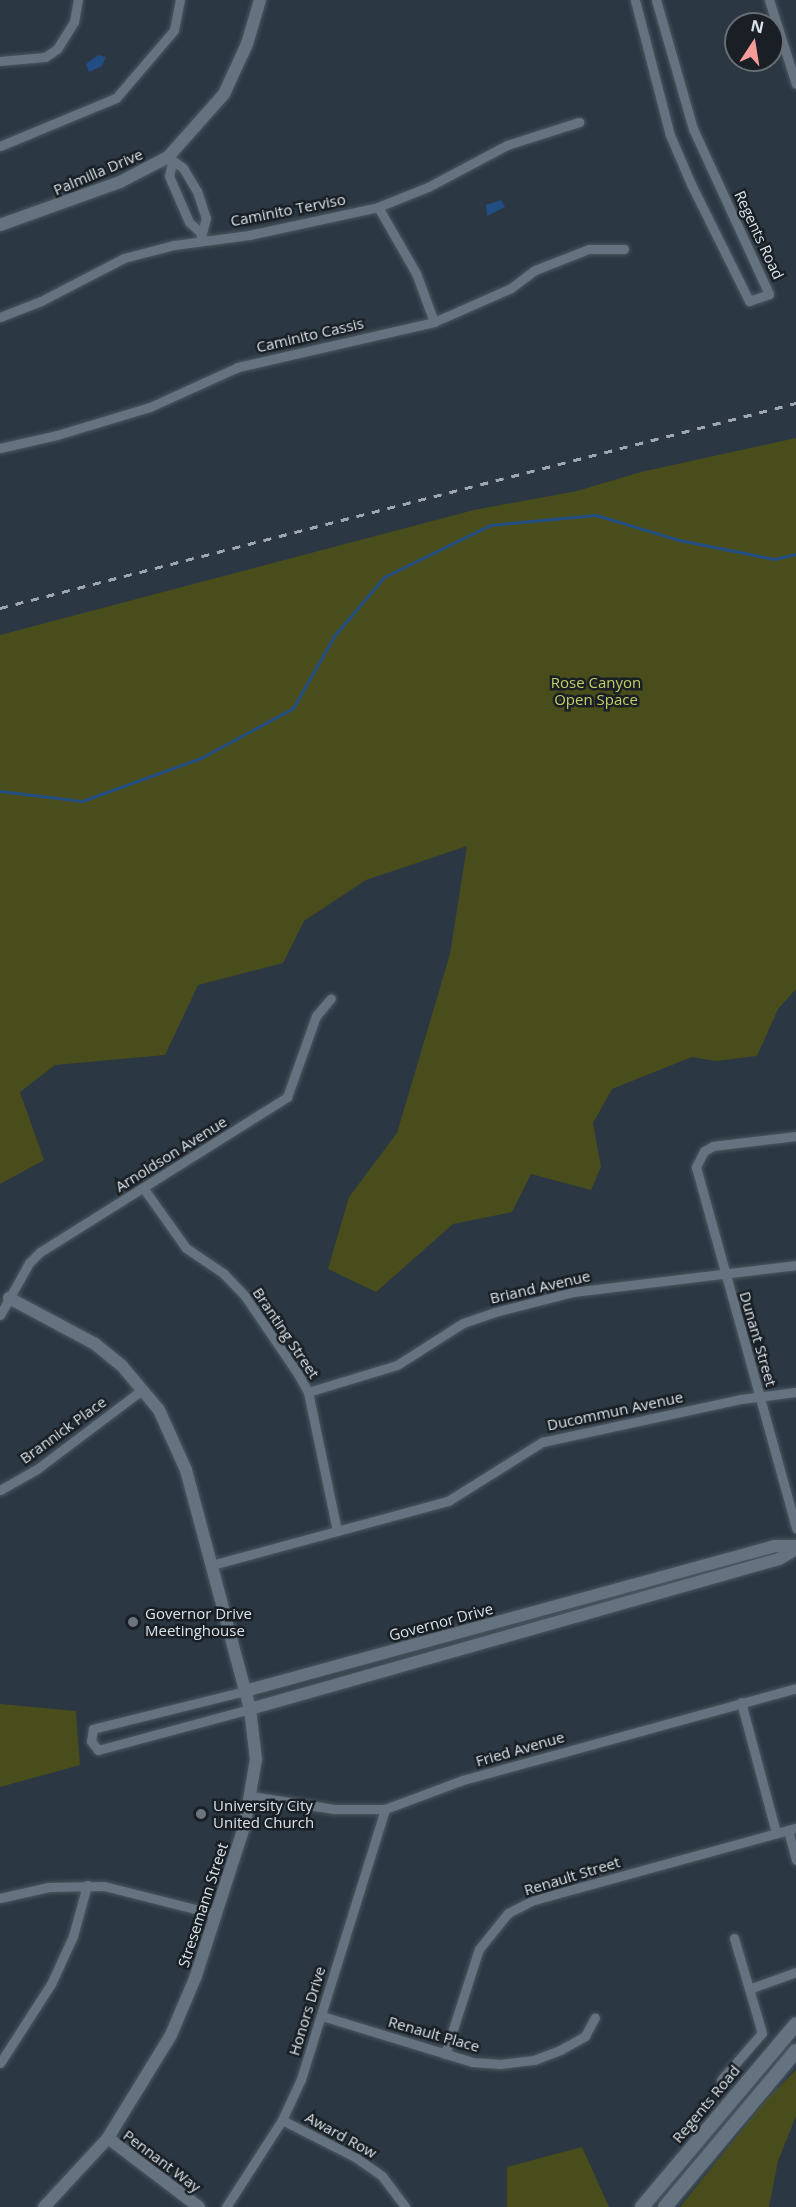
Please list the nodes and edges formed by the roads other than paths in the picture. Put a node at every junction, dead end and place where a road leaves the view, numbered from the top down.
1 (78, 0) edge
2 (180, 0) edge
3 (260, 0) edge
4 (635, 0) edge
5 (656, 0) edge
6 (769, 0) edge
7 (0, 61) edge
8 (796, 84) edge
9 (579, 122) dead end
10 (0, 146) edge
11 (170, 160) junction
12 (190, 179) junction
13 (175, 187) junction
14 (378, 207) junction
15 (0, 225) edge
16 (200, 236) junction
17 (624, 249) dead end
18 (0, 317) edge
19 (434, 322) junction
20 (0, 448) edge
21 (331, 998) dead end
22 (796, 1136) edge
23 (144, 1189) junction
24 (796, 1265) edge
25 (724, 1274) junction
26 (4, 1296) edge
27 (0, 1315) edge
28 (142, 1390) junction
29 (308, 1392) junction
30 (796, 1392) edge
31 (759, 1397) junction
32 (0, 1490) edge
33 (796, 1528) edge
34 (337, 1531) junction
35 (796, 1547) edge
36 (212, 1565) junction
37 (796, 1688) edge
38 (245, 1691) junction
39 (741, 1702) junction
40 (250, 1709) junction
41 (251, 1796) junction
42 (385, 1809) junction
43 (792, 1829) edge
44 (776, 1833) junction
45 (796, 1860) edge
46 (87, 1885) junction
47 (0, 1898) edge
48 (215, 1914) junction
49 (734, 1938) dead end
50 (796, 1972) edge
51 (749, 1989) junction
52 (322, 2016) junction
53 (596, 2017) dead end
54 (796, 2024) edge
55 (796, 2051) edge
56 (445, 2054) junction
57 (0, 2063) edge
58 (722, 2080) dead end
59 (282, 2120) junction
60 (108, 2138) junction
61 (44, 2207) edge
62 (199, 2207) edge
63 (226, 2207) edge
64 (405, 2207) edge
65 (642, 2207) edge
66 (665, 2207) edge

1 - 7 street
2 - 10 street
3 - 11 street, Palmilla Drive
4 - 5 street, Regents Road
6 - 8 street
9 - 14 street, Caminito Terviso
11 - 12 street
11 - 13 street
11 - 15 street, Palmilla Drive
12 - 13 street
12 - 16 street
13 - 16 street
14 - 16 street, Caminito Terviso
14 - 19 street
16 - 18 street, Caminito Terviso
17 - 19 street, Caminito Cassis
19 - 20 street, Caminito Cassis
21 - 23 street, Arnoldson Avenue
22 - 25 street, Dunant Street
23 - 26 street, Arnoldson Avenue
23 - 29 street, Branting Street
24 - 25 street, Briand Avenue
25 - 29 street, Briand Avenue
25 - 31 street, Dunant Street
26 - 27 street, Arnoldson Avenue
26 - 28 street, Stresemann Street
28 - 32 street, Brannick Place
28 - 36 street, Stresemann Street
29 - 34 street, Branting Street
30 - 31 street, Ducommun Avenue
31 - 33 street, Dunant Street
31 - 34 street, Ducommun Avenue
34 - 36 street, Ducommun Avenue
35 - 38 street, Governor Drive
35 - 40 street, Governor Drive
36 - 38 street, Stresemann Street
37 - 39 street, Fried Avenue
38 - 40 street, Stresemann Street
38 - 40 street, Governor Drive
39 - 42 street, Fried Avenue
39 - 44 street
40 - 41 street, Stresemann Street
41 - 42 street, Fried Avenue
41 - 48 street, Stresemann Street
42 - 52 street, Honors Drive
43 - 44 street, Renault Street
43 - 45 street
44 - 56 street, Renault Street
46 - 47 street
46 - 48 street
46 - 57 street
48 - 60 street, Stresemann Street
49 - 51 street
50 - 51 street
51 - 58 street
52 - 56 street, Renault Place
52 - 59 street, Honors Drive
53 - 56 street, Renault Place
54 - 65 main road, Regents Road
55 - 66 main road
59 - 63 street, Honors Drive
59 - 64 street, Award Row
60 - 61 street, Stresemann Street
60 - 62 street, Pennant Way

